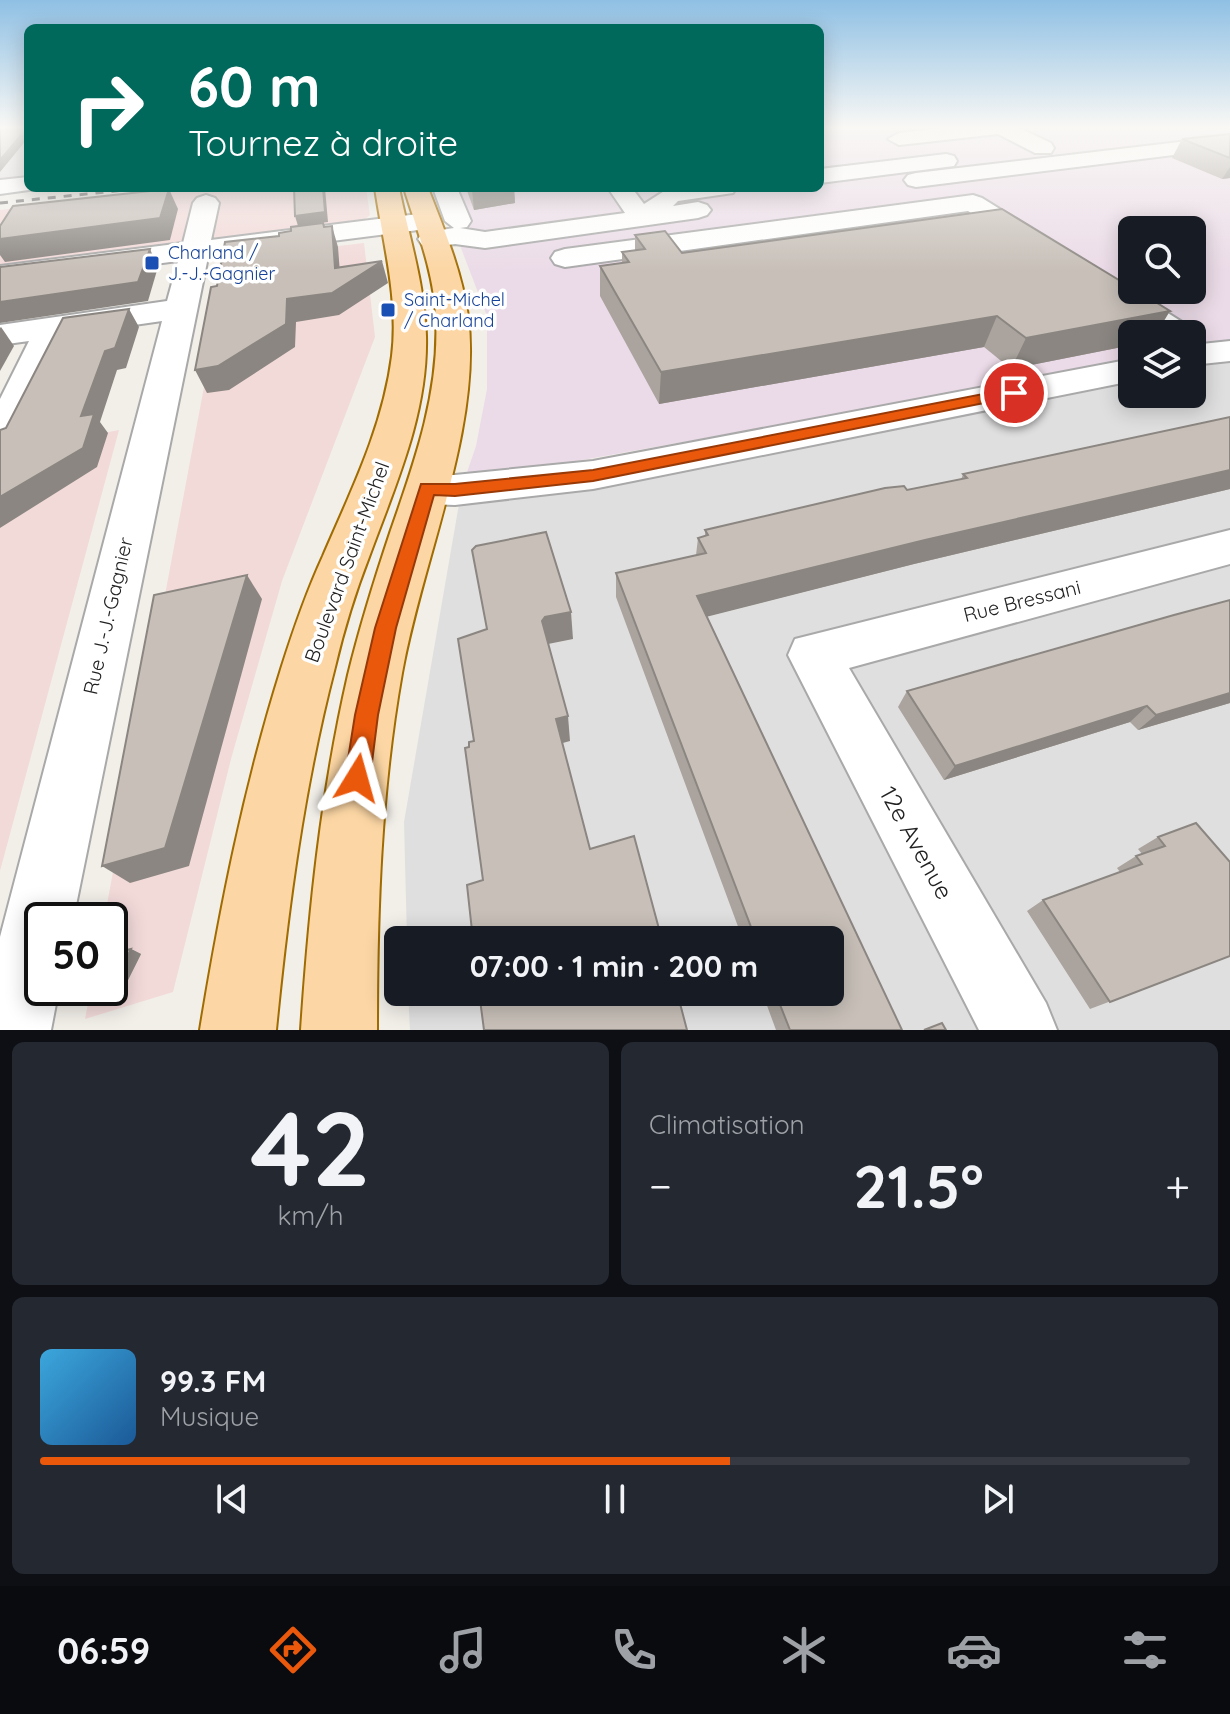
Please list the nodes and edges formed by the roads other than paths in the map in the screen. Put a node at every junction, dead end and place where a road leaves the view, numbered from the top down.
1 (849, 175) edge
2 (874, 175) edge
3 (960, 175) edge
4 (24, 183) edge
5 (824, 183) edge
6 (887, 184) junction
7 (824, 185) edge
8 (0, 187) edge
9 (623, 192) edge
10 (730, 196) edge
11 (206, 203) dead end
12 (424, 216) edge
13 (642, 218) junction
14 (549, 231) junction
15 (194, 251) junction
16 (1051, 253) edge
17 (0, 275) edge
18 (1091, 278) edge
19 (181, 309) junction
20 (1156, 320) edge
21 (52, 328) junction
22 (0, 335) edge
23 (1230, 351) edge
24 (1206, 354) edge
25 (1118, 373) edge
26 (0, 438) edge
27 (427, 489) junction
28 (1230, 547) edge
29 (814, 655) joint
30 (13, 1030) edge
31 (238, 1030) edge
32 (339, 1030) edge
33 (1019, 1030) edge

1 - 5 street
2 - 6 street
3 - 6 street
4 - 8 street
6 - 7 street
9 - 13 street
10 - 13 street
11 - 15 street, Rue J.-J.-Gagnier
12 - 14 street
12 - 15 street
12 - 27 main road
12 - 31 main road, Boulevard Saint-Michel
13 - 14 street
14 - 16 street
15 - 17 street
15 - 19 street, Rue J.-J.-Gagnier
18 - 20 street
19 - 21 street
19 - 30 street, Rue J.-J.-Gagnier
21 - 22 street
21 - 26 street
23 - 24 street
25 - 27 street
27 - 32 main road
28 - 29 street, Rue Bressani
29 - 33 street, 12e Avenue

